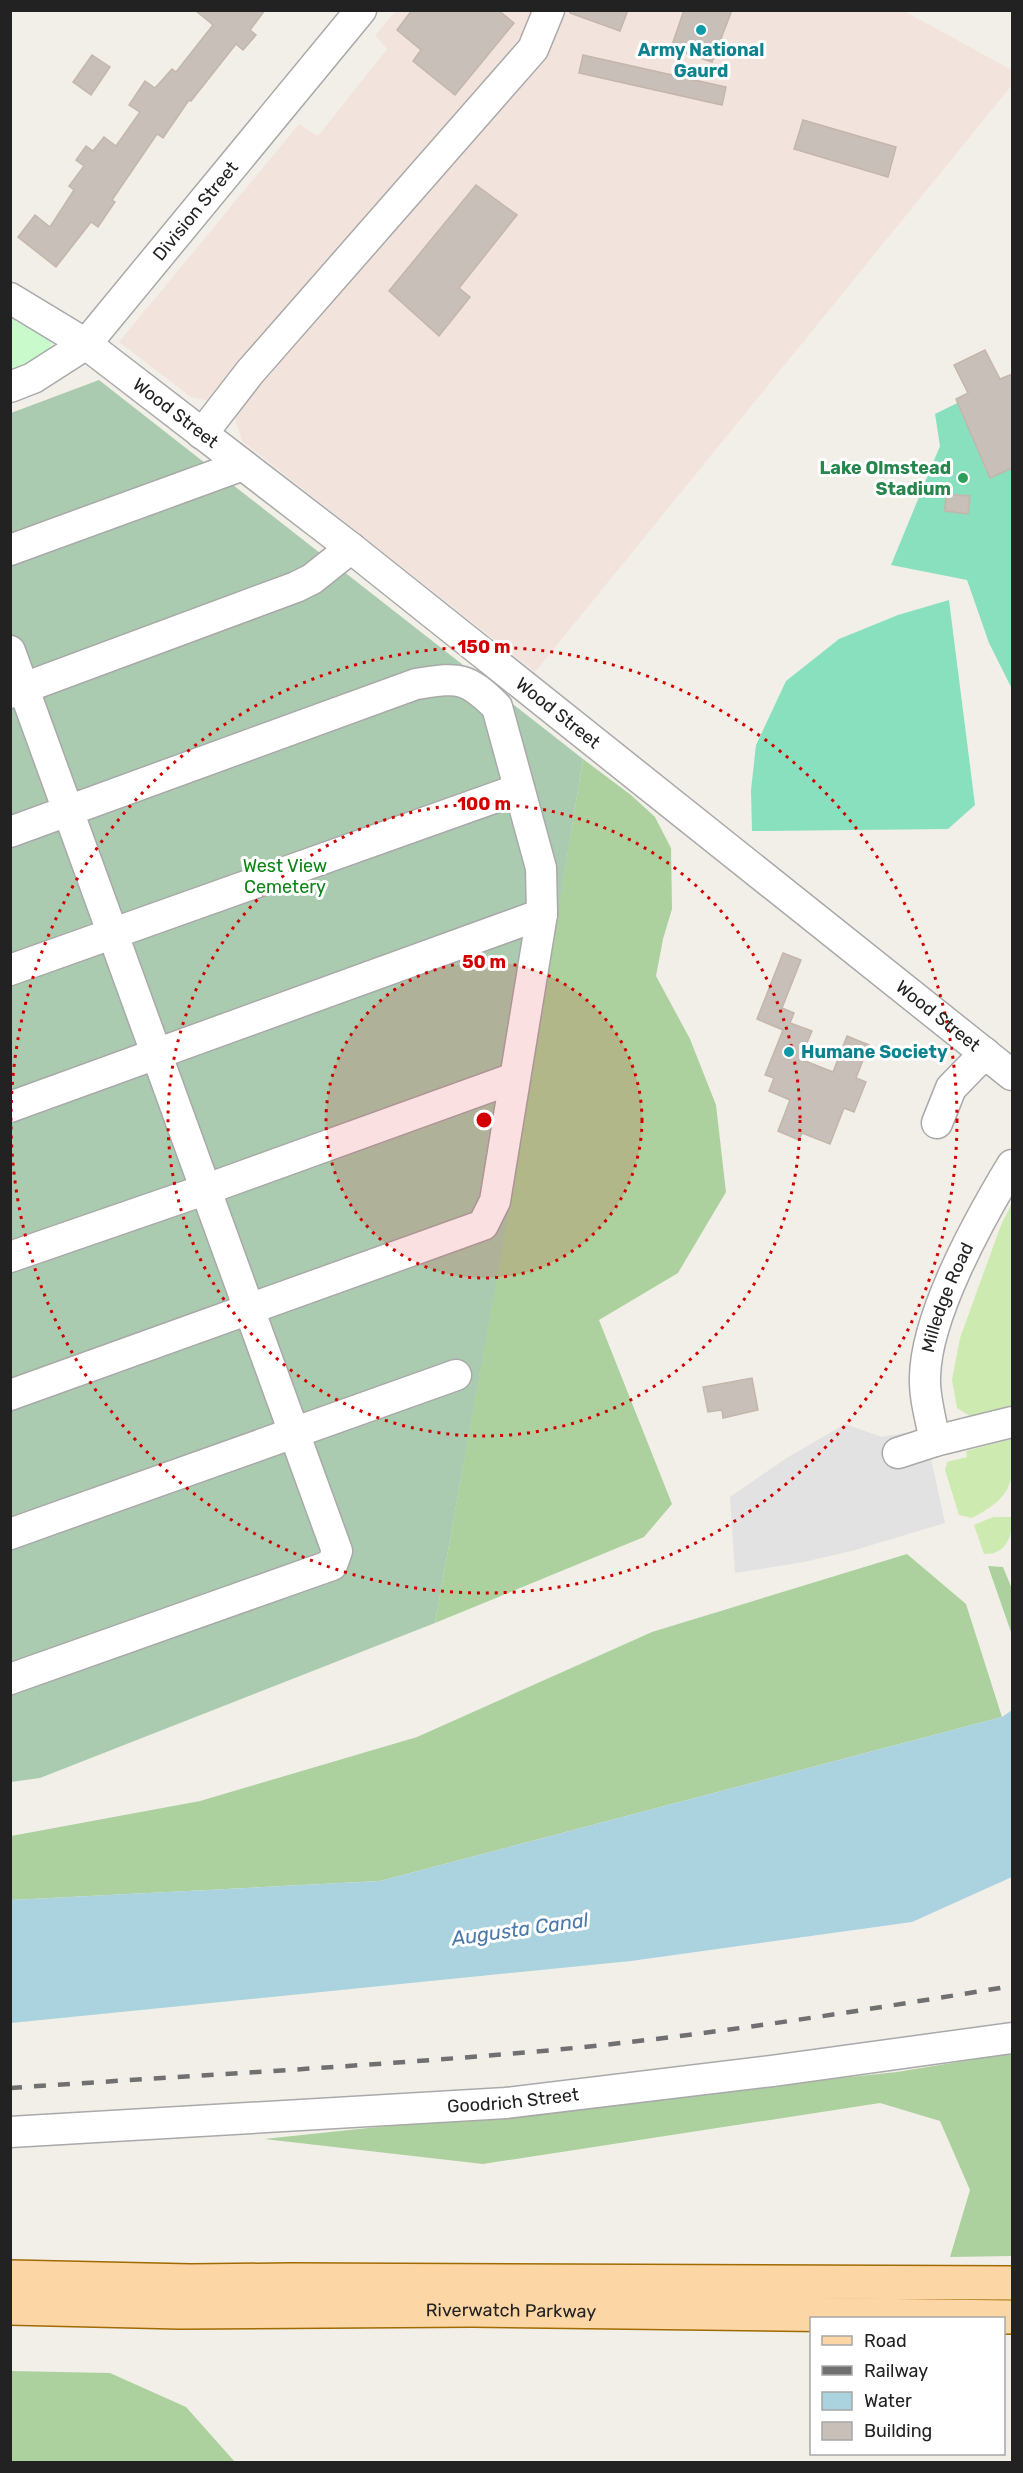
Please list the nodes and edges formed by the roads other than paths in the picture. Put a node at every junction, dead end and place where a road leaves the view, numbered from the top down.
1 (361, 10) edge
2 (549, 10) edge
3 (10, 298) edge
4 (86, 344) junction
5 (10, 387) edge
6 (202, 434) junction
7 (243, 465) junction
8 (351, 549) junction
9 (10, 550) edge
10 (10, 651) edge
11 (17, 690) edge
12 (519, 789) junction
13 (68, 812) junction
14 (10, 832) edge
15 (542, 914) junction
16 (114, 933) junction
17 (10, 970) edge
18 (157, 1053) junction
19 (985, 1053) junction
20 (1012, 1075) edge
21 (514, 1078) junction
22 (10, 1107) edge
23 (937, 1123) dead end
24 (1012, 1165) edge
25 (207, 1190) junction
26 (10, 1257) edge
27 (250, 1308) junction
28 (456, 1375) dead end
29 (10, 1395) edge
30 (1012, 1422) edge
31 (295, 1432) junction
32 (934, 1441) junction
33 (898, 1453) dead end
34 (10, 1534) edge
35 (10, 1679) edge
36 (1012, 2038) edge
37 (10, 2132) edge
38 (10, 2277) edge
39 (1012, 2283) edge
40 (10, 2308) edge
41 (1012, 2317) edge

1 - 4 street, Division Street
2 - 6 street
3 - 4 street, Wood Street
4 - 5 street, Division Street
4 - 6 street, Wood Street
6 - 7 street, Wood Street
7 - 8 street, Wood Street
7 - 9 street
8 - 11 street
8 - 19 street, Wood Street
10 - 11 street
11 - 13 street
12 - 13 street
12 - 15 street
12 - 16 street
13 - 14 street
13 - 16 street
15 - 18 street
15 - 21 street
16 - 17 street
16 - 18 street
18 - 22 street
18 - 25 street
19 - 20 street, Wood Street
19 - 23 street
21 - 25 street
21 - 27 street
24 - 32 street, Milledge Road
25 - 26 street
25 - 27 street
27 - 29 street
27 - 31 street
28 - 31 street
30 - 32 street
31 - 34 street
31 - 35 street
32 - 33 street
36 - 37 street, Goodrich Street
38 - 39 main road, Riverwatch Parkway
40 - 41 main road, Riverwatch Parkway

